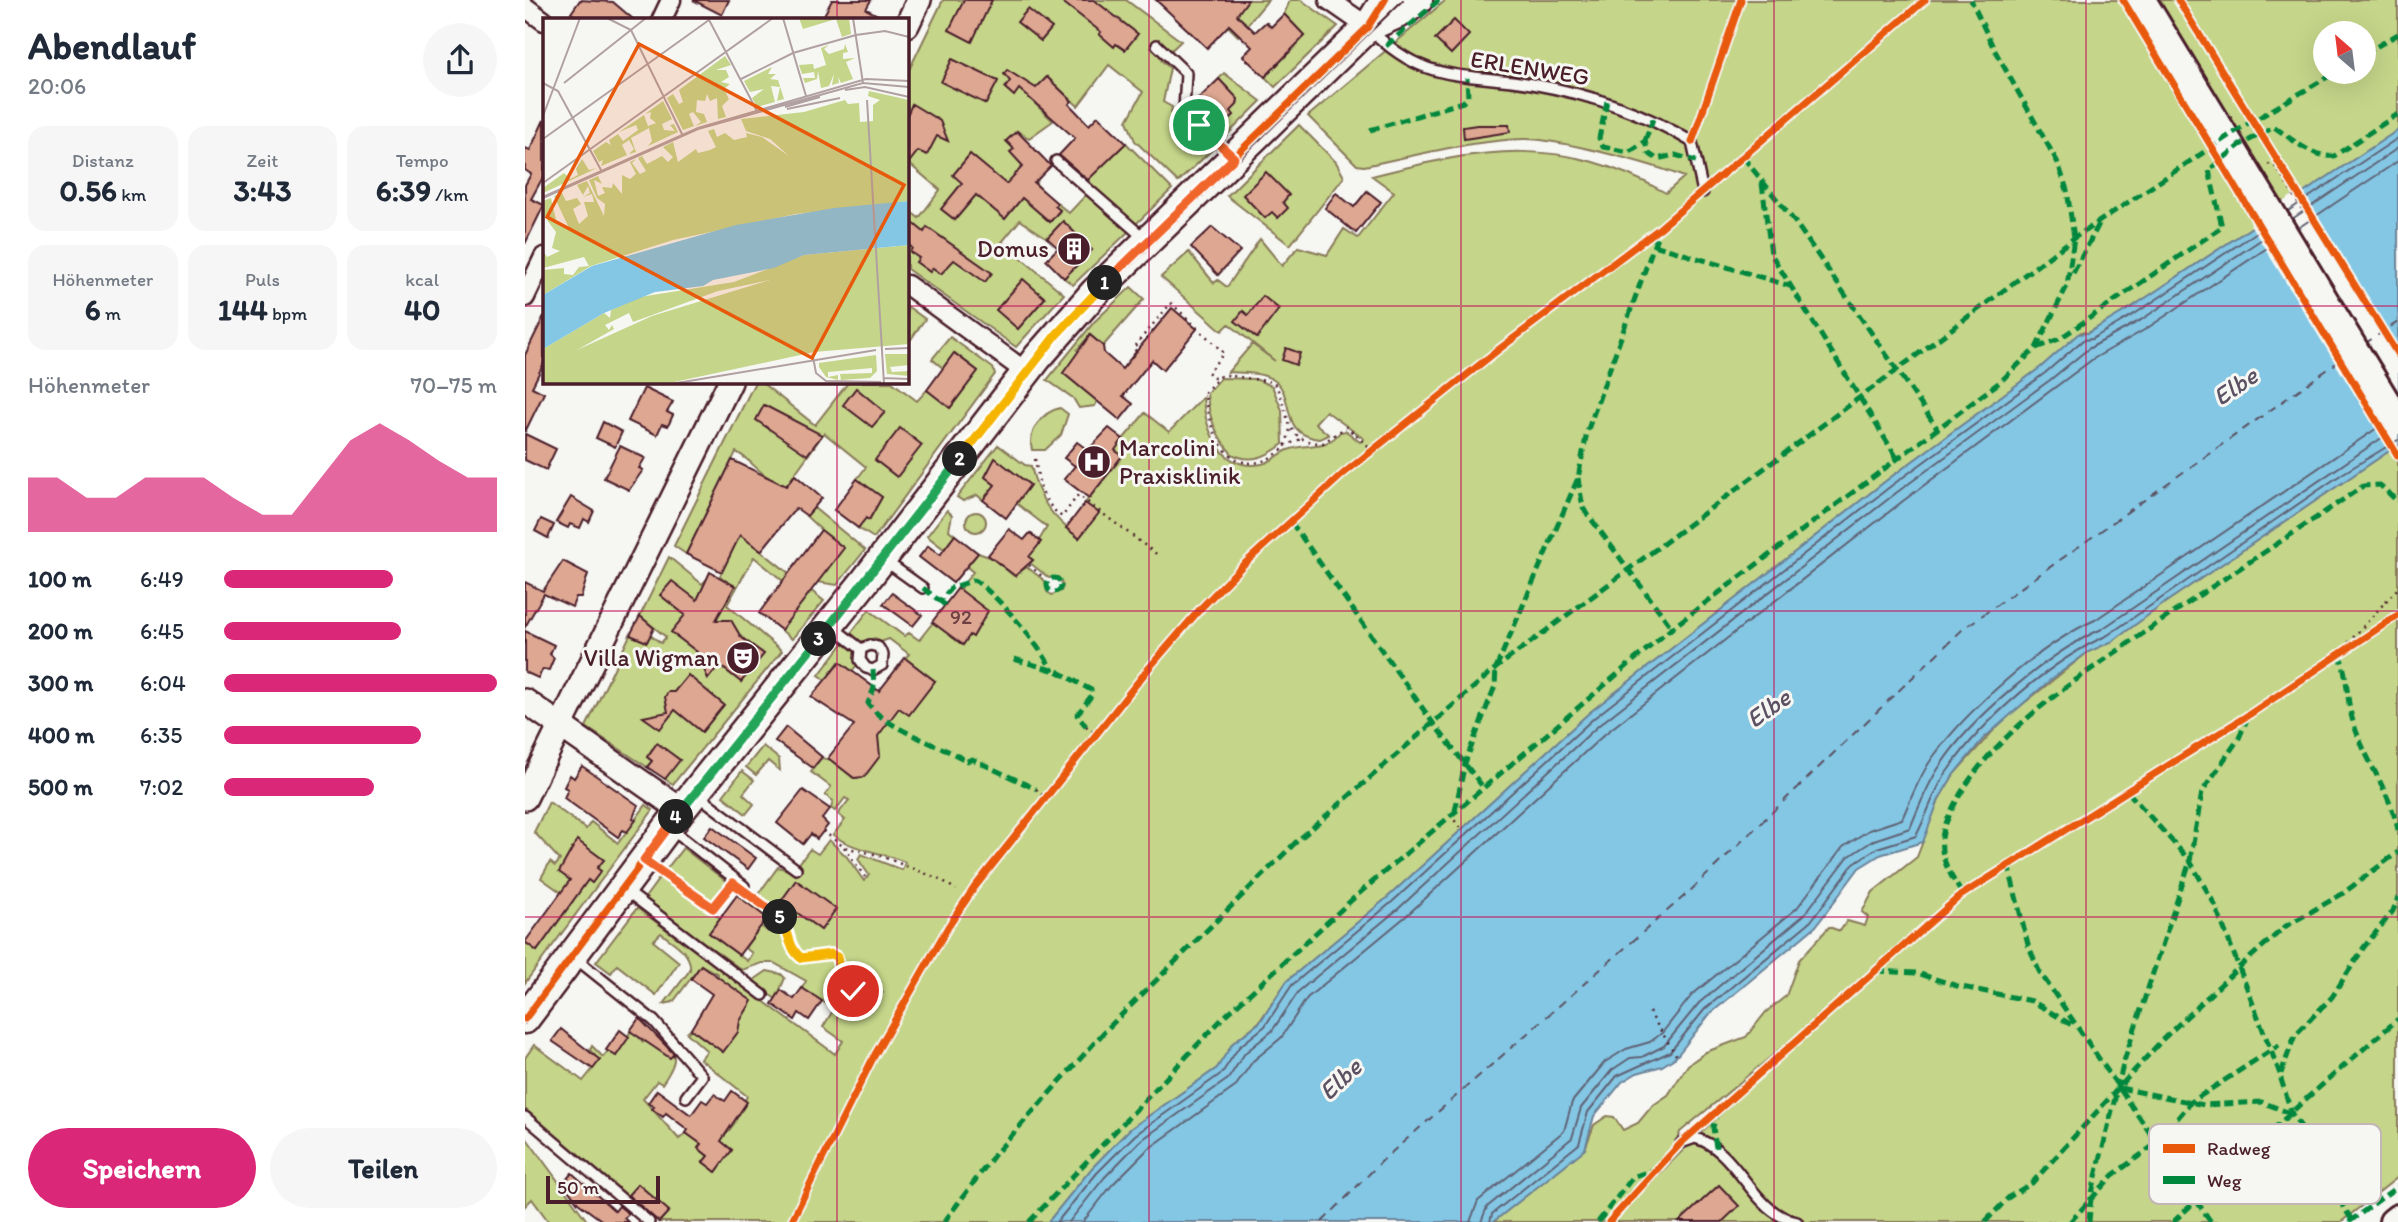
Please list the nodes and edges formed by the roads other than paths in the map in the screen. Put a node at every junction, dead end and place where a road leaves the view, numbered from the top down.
1 (671, 0) edge
2 (919, 0) edge
3 (1329, 0) edge
4 (2142, 0) edge
5 (2161, 0) edge
6 (1399, 1) edge
7 (525, 7) edge
8 (662, 18) edge
9 (543, 20) edge
10 (908, 23) edge
11 (1368, 27) junction
12 (1157, 46) dead end
13 (1234, 158) junction
14 (1056, 161) dead end
15 (1703, 192) dead end
16 (1147, 241) junction
17 (543, 259) edge
18 (908, 286) edge
19 (525, 296) edge
20 (1026, 372) junction
21 (730, 383) edge
22 (2398, 389) edge
23 (2398, 421) edge
24 (883, 559) junction
25 (923, 588) dead end
26 (830, 625) junction
27 (861, 649) dead end
28 (525, 701) edge
29 (561, 725) junction
30 (525, 798) edge
31 (682, 810) junction
32 (796, 869) dead end
33 (622, 888) junction
34 (744, 888) road end
35 (573, 956) junction
36 (763, 995) dead end
37 (525, 1019) edge
38 (686, 1097) dead end
39 (525, 1117) edge
40 (1681, 1143) dead end
41 (649, 1222) edge
42 (1797, 1222) edge

1 - 8 street
2 - 10 street
3 - 11 street
4 - 23 main road, bridge
5 - 22 main road
6 - 11 main road
7 - 9 street
11 - 13 main road
11 - 15 lane, ERLENWEG
12 - 13 lane
13 - 16 main road
14 - 16 lane
16 - 20 main road
17 - 19 street
18 - 20 street
20 - 24 main road
21 - 29 street
24 - 25 lane
24 - 26 main road
26 - 27 lane
26 - 31 main road
28 - 29 street
29 - 30 street
29 - 31 street
31 - 32 lane
31 - 33 main road
31 - 34 lane
33 - 35 main road
33 - 36 lane
35 - 37 main road
35 - 38 lane
39 - 41 lane
40 - 42 lane

